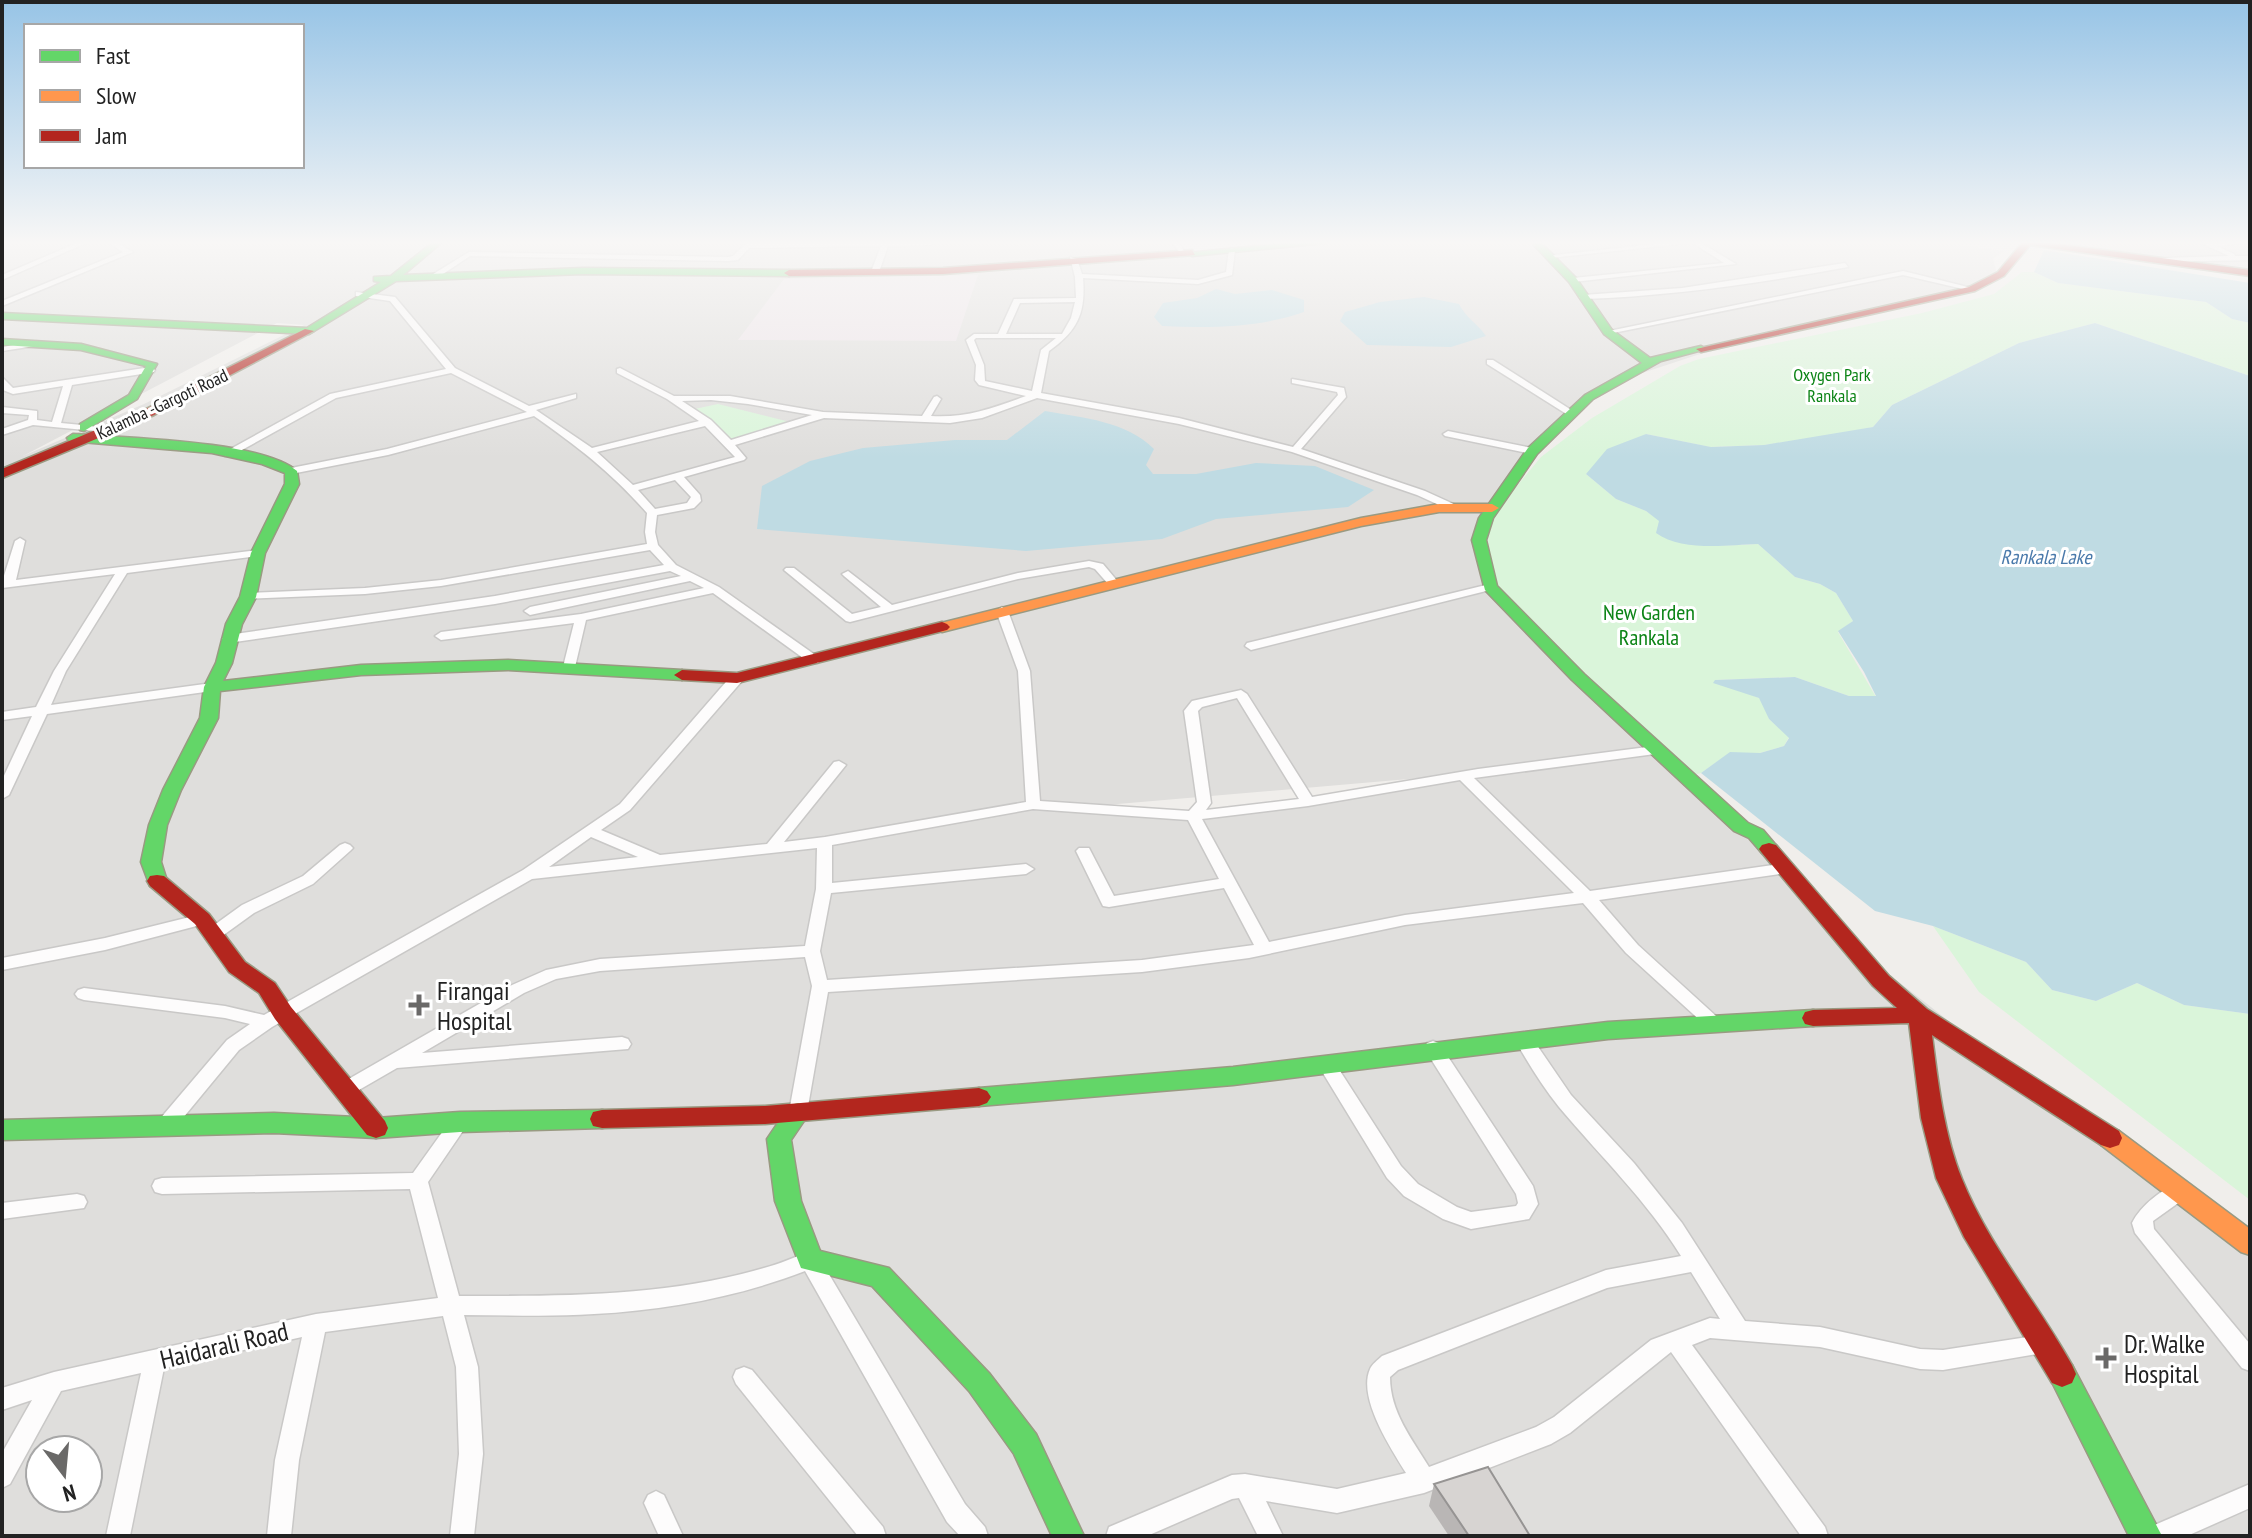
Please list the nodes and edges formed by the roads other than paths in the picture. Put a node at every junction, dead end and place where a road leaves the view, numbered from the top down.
1 (19, 315) edge
2 (328, 315) edge
3 (405, 315) edge
4 (1011, 315) edge
5 (1076, 315) edge
6 (1596, 315) edge
7 (1694, 315) edge
8 (1852, 315) edge
9 (307, 328) junction
10 (1608, 332) junction
11 (1001, 335) junction
12 (1065, 336) junction
13 (2, 342) edge
14 (36, 343) junction
15 (2, 349) edge
16 (1490, 362) dead end
17 (1650, 363) junction
18 (151, 370) junction
19 (452, 370) junction
20 (620, 371) dead end
21 (2, 380) edge
22 (1295, 381) dead end
23 (68, 383) junction
24 (1036, 395) junction
25 (573, 396) dead end
26 (673, 399) junction
27 (937, 399) dead end
28 (2, 410) edge
29 (532, 411) junction
30 (1571, 413) junction
31 (823, 415) junction
32 (924, 420) junction
33 (32, 422) junction
34 (708, 422) junction
35 (56, 425) junction
36 (2, 432) edge
37 (84, 433) junction
38 (1448, 434) dead end
39 (728, 444) junction
40 (1295, 450) junction
41 (590, 451) junction
42 (1532, 451) junction
43 (228, 454) junction
44 (2, 466) edge
45 (291, 471) junction
46 (2, 474) edge
47 (678, 477) junction
48 (631, 489) junction
49 (1454, 508) junction
50 (1492, 508) junction
51 (652, 513) junction
52 (20, 541) dead end
53 (653, 546) junction
54 (258, 553) junction
55 (672, 567) junction
56 (124, 569) junction
57 (790, 570) dead end
58 (848, 574) dead end
59 (693, 577) junction
60 (1113, 583) junction
61 (5, 584) edge
62 (1490, 587) junction
63 (715, 589) junction
64 (248, 597) junction
65 (890, 609) junction
66 (530, 611) dead end
67 (1002, 611) junction
68 (581, 618) junction
69 (441, 636) dead end
70 (228, 639) junction
71 (1251, 646) dead end
72 (814, 660) junction
73 (569, 667) junction
74 (737, 678) junction
75 (212, 687) junction
76 (41, 711) junction
77 (2, 716) edge
78 (1655, 750) junction
79 (839, 765) dead end
80 (1464, 776) junction
81 (2, 795) edge
82 (1308, 802) junction
83 (1033, 805) junction
84 (1193, 816) junction
85 (590, 831) junction
86 (825, 842) junction
87 (772, 847) junction
88 (345, 848) dead end
89 (1084, 851) dead end
90 (658, 860) junction
91 (1787, 868) junction
92 (1026, 869) dead end
93 (528, 874) junction
94 (1229, 882) junction
95 (824, 889) junction
96 (1587, 897) junction
97 (207, 927) junction
98 (1264, 949) junction
99 (812, 951) junction
100 (2, 964) edge
101 (820, 986) junction
102 (84, 994) dead end
103 (283, 1013) junction
104 (1919, 1015) junction
105 (1710, 1020) junction
106 (266, 1022) junction
107 (1524, 1040) junction
108 (622, 1044) dead end
109 (1433, 1048) junction
110 (392, 1062) junction
111 (1327, 1065) junction
112 (346, 1089) junction
113 (798, 1112) junction
114 (460, 1122) junction
115 (166, 1125) junction
116 (376, 1128) junction
117 (2, 1130) edge
118 (418, 1181) junction
119 (162, 1186) dead end
120 (2181, 1190) junction
121 (77, 1202) dead end
122 (2, 1211) edge
123 (2250, 1244) edge
124 (810, 1260) junction
125 (1697, 1262) junction
126 (449, 1306) junction
127 (316, 1324) junction
128 (1737, 1328) junction
129 (1676, 1341) junction
130 (2047, 1344) junction
131 (155, 1360) junction
132 (2250, 1361) edge
133 (744, 1377) dead end
134 (54, 1382) junction
135 (2, 1399) edge
136 (2, 1476) edge
137 (1424, 1481) junction
138 (1245, 1486) junction
139 (2250, 1496) edge
140 (656, 1503) dead end
141 (118, 1536) edge
142 (279, 1536) edge
143 (462, 1536) edge
144 (671, 1536) edge
145 (874, 1536) edge
146 (976, 1536) edge
147 (1068, 1536) edge
148 (1118, 1536) edge
149 (1271, 1536) edge
150 (1816, 1536) edge
151 (2146, 1536) edge
152 (2159, 1536) edge

1 - 9 main road
2 - 9 main road, Kalamba -Gargoti Road
3 - 19 street
4 - 11 street
5 - 12 street
6 - 10 main road
7 - 10 street
8 - 17 main road
9 - 37 main road, Kalamba -Gargoti Road
10 - 17 main road
11 - 12 street
11 - 24 street
12 - 24 street
13 - 14 main road
14 - 15 street
14 - 18 main road
16 - 30 street
17 - 30 main road
18 - 23 street
18 - 37 main road
19 - 29 street
19 - 43 street
20 - 26 street
21 - 23 street
22 - 40 street
23 - 35 street
24 - 32 street
24 - 40 street
25 - 29 street
26 - 31 street
26 - 34 street
27 - 32 street
28 - 33 street
29 - 41 street
29 - 45 street
30 - 42 main road
31 - 32 street
31 - 39 street
33 - 35 street
33 - 36 street
34 - 39 street
34 - 41 street
35 - 37 street
37 - 43 main road
37 - 44 main road, Kalamba -Gargoti Road
37 - 46 main road, Kalamba -Gargoti Road
38 - 42 street
39 - 47 street
40 - 49 street
41 - 48 street
42 - 50 main road
43 - 45 main road
45 - 54 main road
47 - 48 street
47 - 51 street
48 - 51 street
49 - 50 main road
49 - 60 main road
50 - 62 main road
51 - 53 street
52 - 61 street
53 - 55 street
53 - 64 street
54 - 56 street
54 - 64 main road
55 - 59 street
55 - 70 street
56 - 61 street
56 - 76 street
57 - 65 street
58 - 65 street
59 - 63 street
59 - 66 street
60 - 65 street
60 - 67 main road
62 - 71 street
62 - 78 main road
63 - 68 street
63 - 72 street
64 - 70 main road
67 - 72 main road
67 - 83 street
68 - 69 street
68 - 73 street
70 - 75 main road
72 - 74 main road
73 - 74 main road
73 - 75 main road
74 - 85 street
75 - 76 street
75 - 97 main road
76 - 77 street
76 - 81 street
78 - 80 street
78 - 91 main road
79 - 87 street
80 - 82 street
80 - 96 street
82 - 84 street
82 - 84 street
83 - 84 street
83 - 86 street
84 - 94 street
85 - 90 street
85 - 93 street
86 - 87 street
86 - 95 street
87 - 90 street
88 - 97 street
89 - 94 street
90 - 93 street
91 - 96 street
91 - 104 main road
92 - 95 street
93 - 103 street
94 - 98 street
95 - 99 street
96 - 98 street
96 - 105 street
97 - 100 street
97 - 103 main road
98 - 101 street
99 - 101 street
99 - 110 street
101 - 113 street
102 - 106 street
103 - 106 street
103 - 112 main road
104 - 105 main road
104 - 120 main road
104 - 130 main road
105 - 107 main road
106 - 115 street
107 - 109 main road
107 - 125 street
108 - 110 street
109 - 111 main road
109 - 111 street
110 - 112 street
111 - 113 main road
112 - 116 main road
113 - 114 main road
113 - 124 main road
114 - 116 main road
114 - 118 street
115 - 116 main road
115 - 117 main road
118 - 119 street
118 - 126 street
120 - 123 main road
120 - 132 street
121 - 122 street
124 - 126 street, Haidarali Road
124 - 146 street
124 - 147 main road
125 - 128 street
125 - 137 street
126 - 127 street, Haidarali Road
126 - 143 street
127 - 131 street, Haidarali Road
127 - 142 street
128 - 129 street
128 - 130 street
129 - 137 street
129 - 150 street
130 - 151 main road
131 - 134 street, Haidarali Road
131 - 141 street
133 - 145 street
134 - 135 street, Haidarali Road
134 - 136 street
137 - 138 street
138 - 148 street
138 - 149 street
139 - 152 street
140 - 144 street

